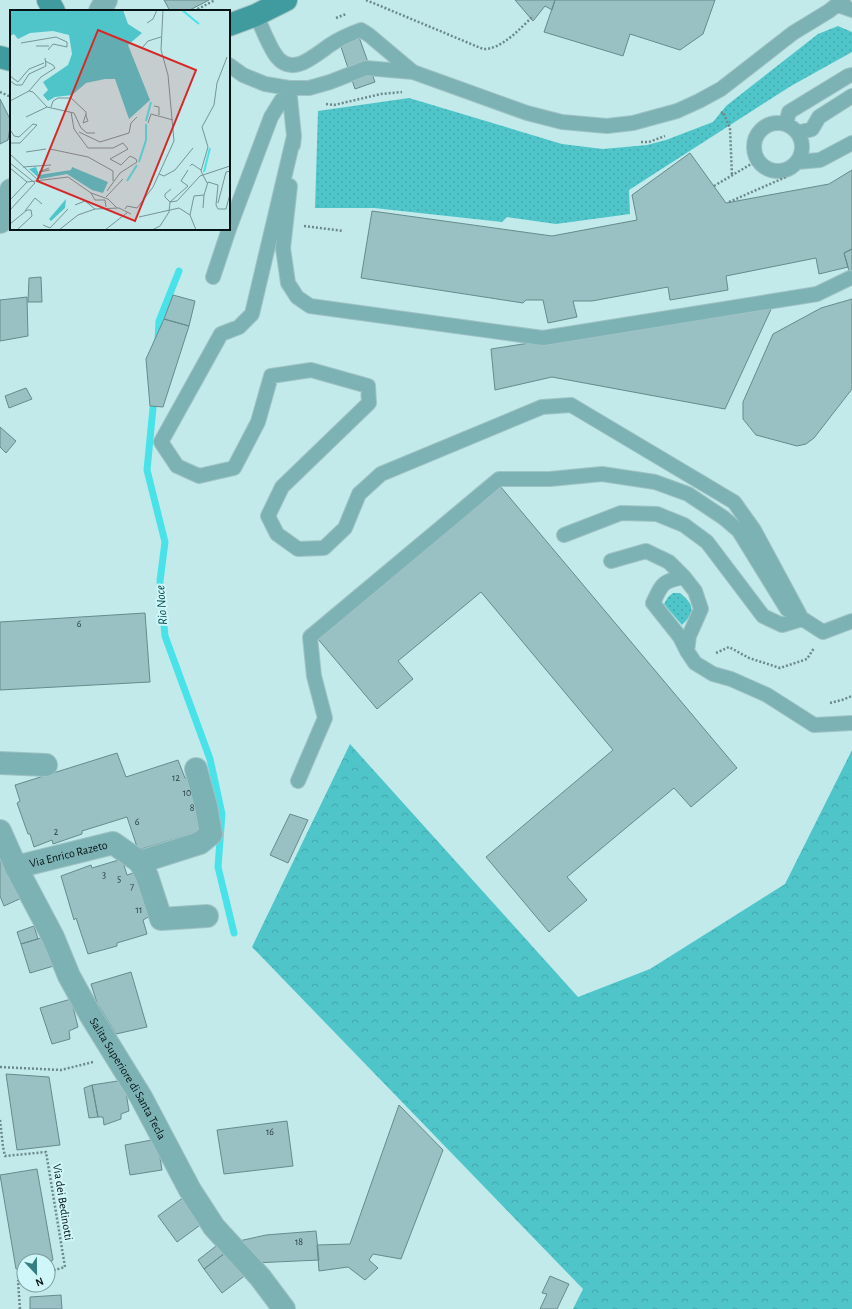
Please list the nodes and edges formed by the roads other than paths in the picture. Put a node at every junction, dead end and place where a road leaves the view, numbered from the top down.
1 (48, 0) edge
2 (106, 0) edge
3 (286, 0) edge
4 (840, 2) edge
5 (53, 10) edge
6 (101, 10) edge
7 (852, 10) edge
8 (256, 15) junction
9 (230, 25) edge
10 (0, 57) edge
11 (10, 60) edge
12 (230, 66) edge
13 (414, 72) junction
14 (852, 75) edge
15 (289, 88) junction
16 (852, 96) edge
17 (786, 124) junction
18 (798, 133) junction
19 (294, 136) junction
20 (852, 143) edge
21 (797, 162) junction
22 (10, 193) edge
23 (0, 222) edge
24 (230, 226) edge
25 (229, 230) edge
26 (214, 277) dead end
27 (850, 278) dead end
28 (564, 535) dead end
29 (611, 561) dead end
30 (684, 577) junction
31 (802, 619) junction
32 (852, 621) edge
33 (687, 651) junction
34 (852, 723) edge
35 (0, 763) edge
36 (46, 765) dead end
37 (196, 769) dead end
38 (298, 781) dead end
39 (0, 831) edge
40 (140, 862) junction
41 (16, 867) junction
42 (207, 916) dead end
43 (284, 1309) edge

1 - 5 street
2 - 6 street
3 - 8 street
4 - 7 lane
4 - 13 lane
8 - 9 street
8 - 13 lane
10 - 11 street
12 - 15 lane
13 - 15 lane
14 - 17 lane
15 - 19 lane
15 - 24 lane
16 - 18 lane
17 - 18 lane
17 - 21 lane
18 - 21 lane
19 - 27 lane
19 - 31 lane
20 - 21 lane
22 - 23 street
25 - 26 lane
28 - 31 lane
29 - 30 lane
30 - 33 lane
30 - 33 lane
31 - 32 lane
31 - 38 lane
33 - 34 lane
35 - 36 street
37 - 40 street
39 - 41 street, Salita Superiore di Santa Tecla
40 - 41 street, Via Enrico Razeto
40 - 42 street
41 - 43 street, Salita Superiore di Santa Tecla

